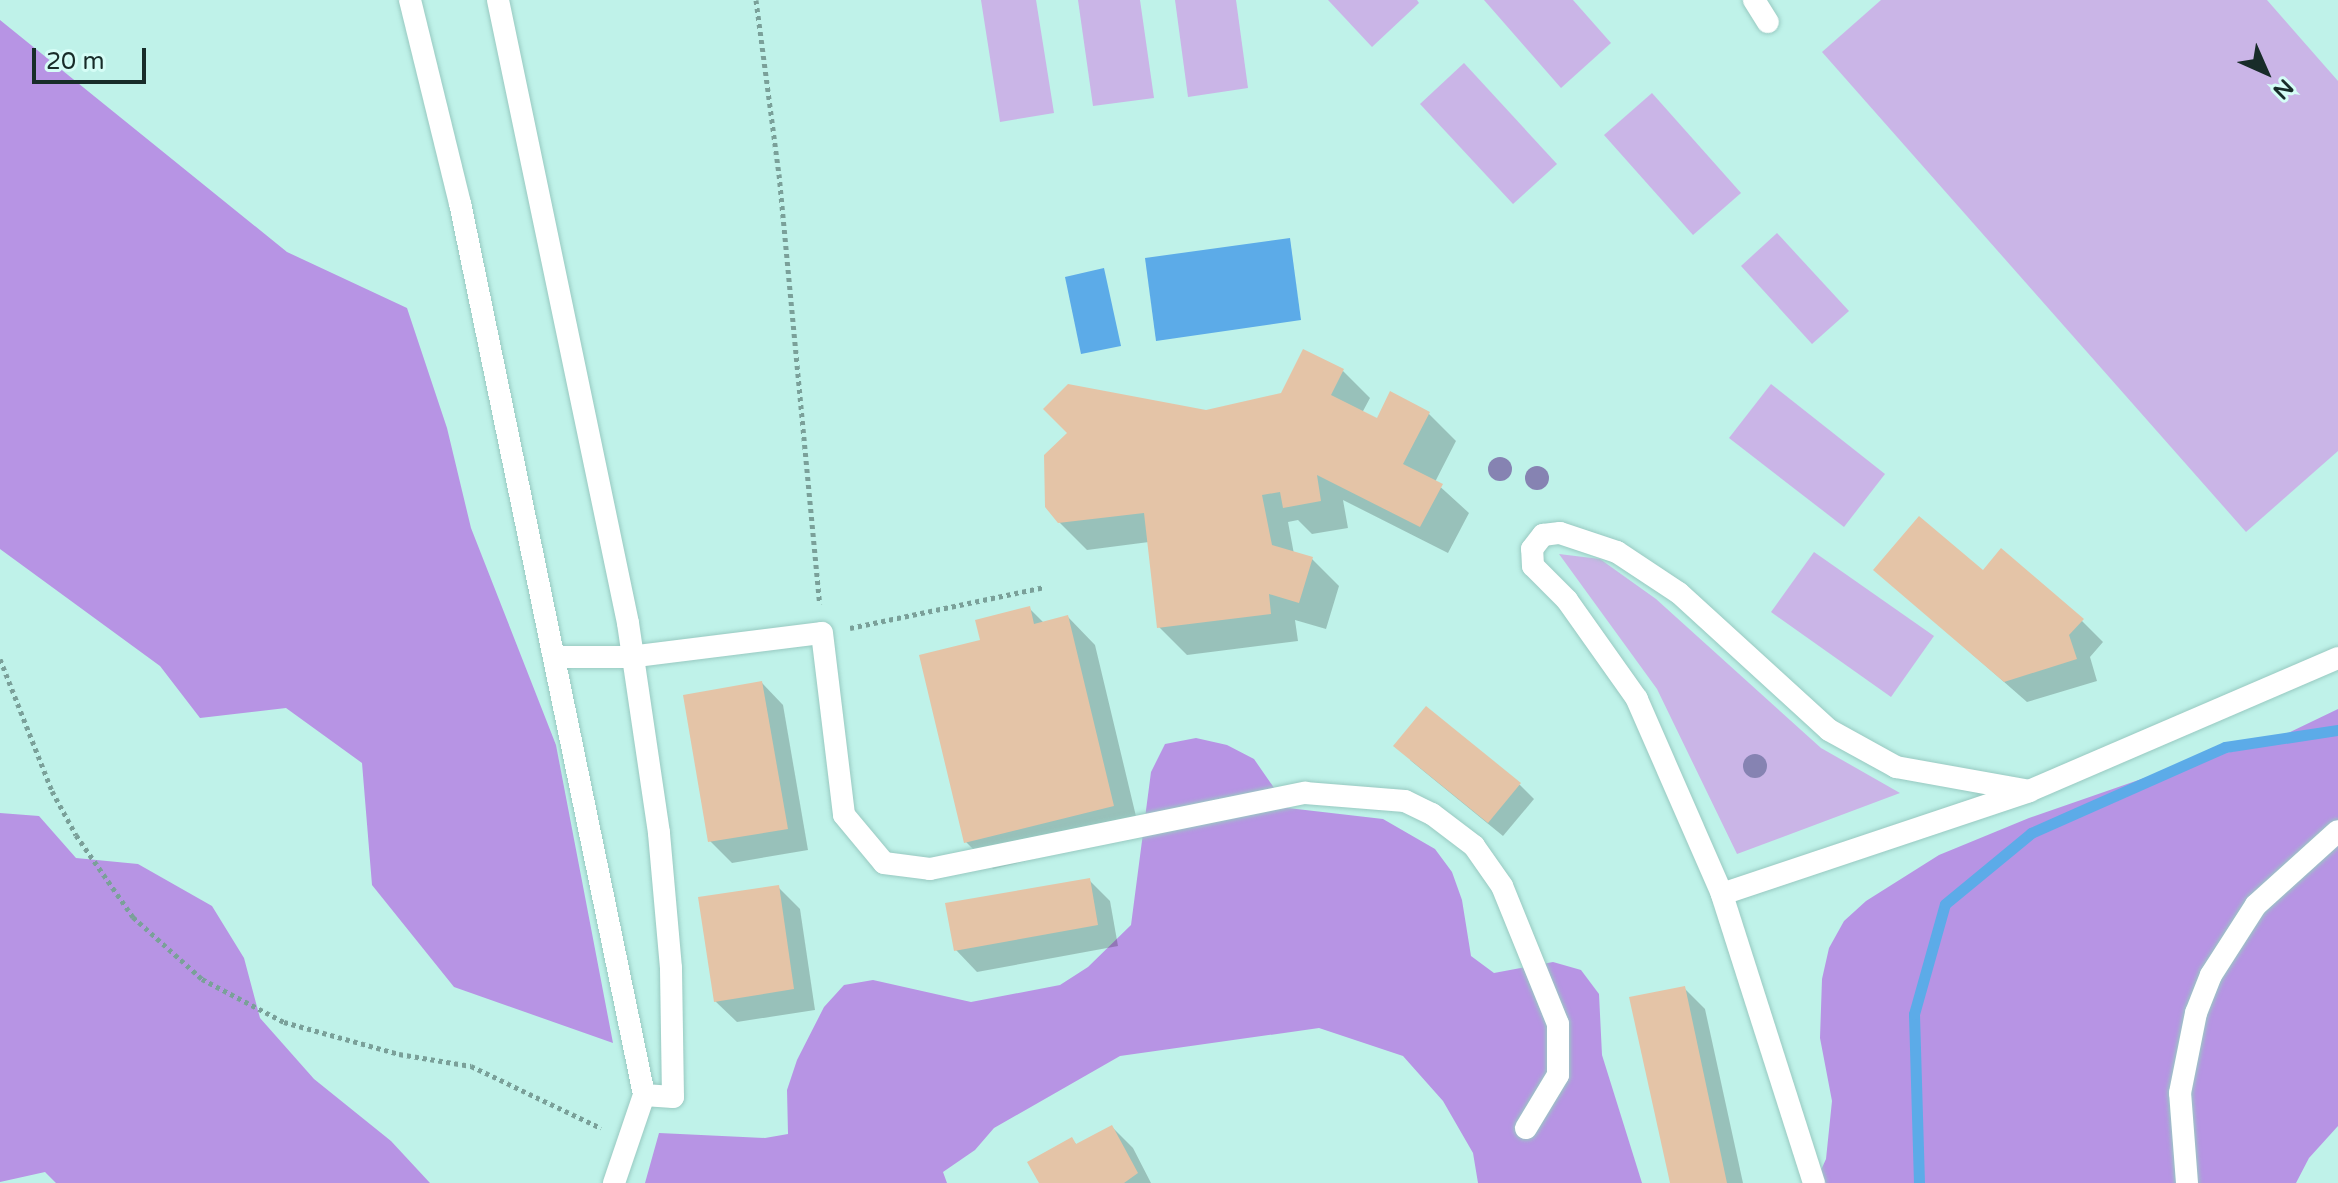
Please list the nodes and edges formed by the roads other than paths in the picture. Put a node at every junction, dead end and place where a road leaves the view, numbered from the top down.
1 (410, 0) edge
2 (498, 0) edge
3 (1754, 0) edge
4 (1768, 22) dead end
5 (554, 657) junction
6 (629, 657) junction
7 (2338, 658) edge
8 (2029, 791) junction
9 (2338, 831) edge
10 (1722, 894) junction
11 (644, 1095) junction
12 (1526, 1128) dead end
13 (614, 1183) edge
14 (1814, 1183) edge
15 (2187, 1183) edge

1 - 5 lane
2 - 6 lane
3 - 4 lane
5 - 6 lane
5 - 11 lane
6 - 11 lane
6 - 12 lane
7 - 8 lane
8 - 10 lane
8 - 10 lane
9 - 15 lane
10 - 14 lane
11 - 13 lane

